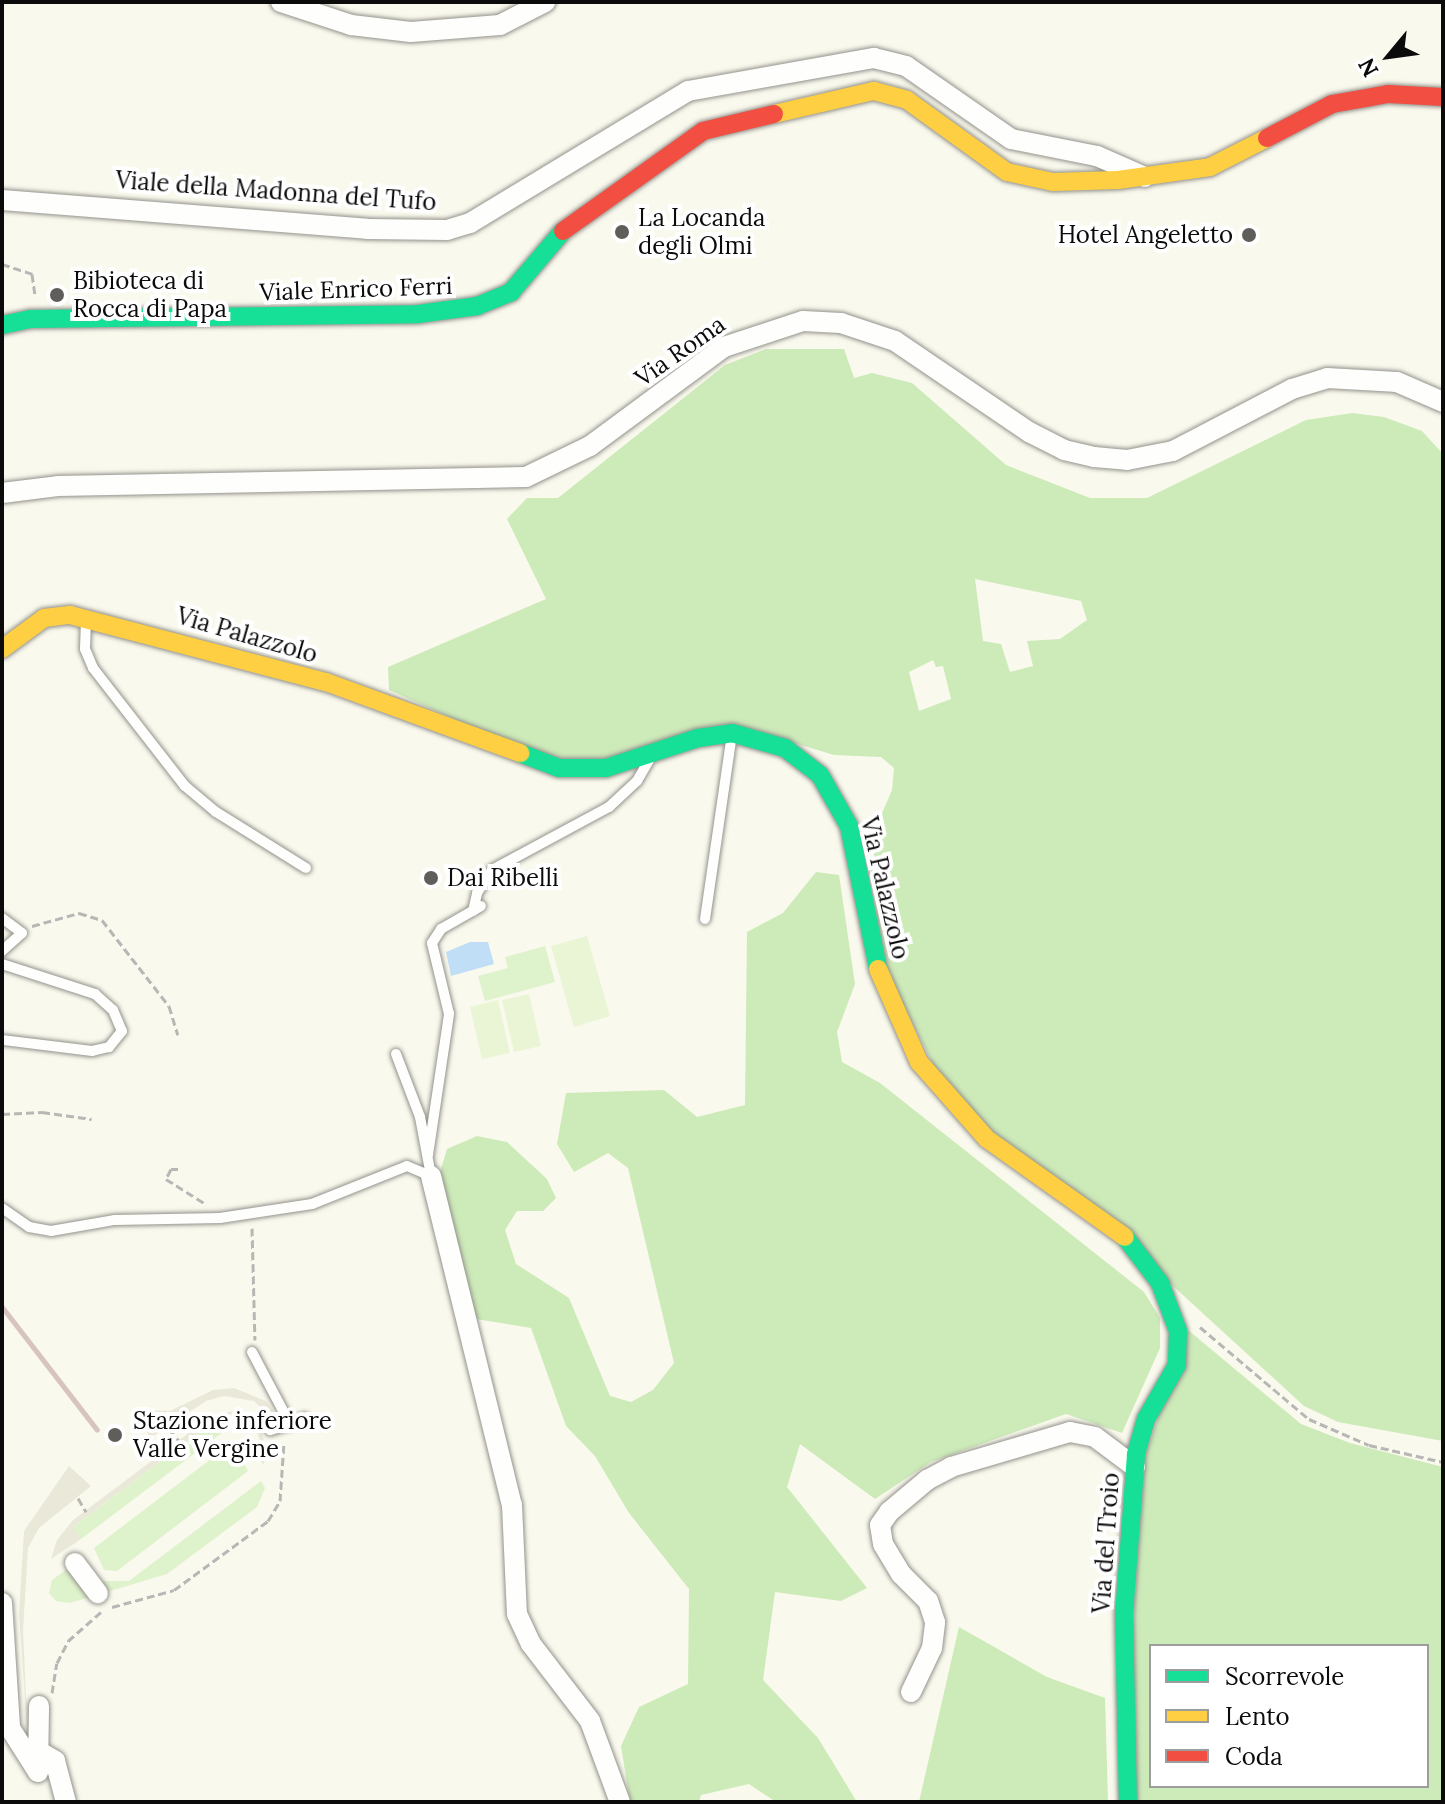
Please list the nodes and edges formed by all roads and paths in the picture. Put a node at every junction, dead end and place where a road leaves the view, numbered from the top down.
1 (281, 2) edge
2 (545, 2) edge
3 (1443, 97) edge
4 (1145, 177) junction
5 (2, 200) edge
6 (2, 264) edge
7 (37, 319) junction
8 (2, 325) edge
9 (1443, 402) edge
10 (2, 493) edge
11 (86, 618) junction
12 (2, 649) edge
13 (732, 733) junction
14 (652, 753) junction
15 (306, 868) dead end
16 (2, 918) edge
17 (705, 919) dead end
18 (21, 929) junction
19 (2, 951) edge
20 (2, 964) edge
21 (178, 1035) dead end
22 (2, 1040) edge
23 (396, 1054) dead end
24 (2, 1114) edge
25 (92, 1119) dead end
26 (429, 1165) junction
27 (178, 1169) dead end
28 (2, 1208) edge
29 (251, 1213) junction
30 (233, 1216) junction
31 (1168, 1300) junction
32 (254, 1356) joint
33 (305, 1418) dead end
34 (280, 1427) junction
35 (169, 1429) dead end
36 (179, 1441) dead end
37 (1443, 1462) edge
38 (1135, 1467) junction
39 (78, 1498) dead end
40 (86, 1512) dead end
41 (75, 1563) dead end
42 (98, 1593) dead end
43 (2, 1603) edge
44 (911, 1692) dead end
45 (45, 1705) joint
46 (38, 1751) junction
47 (66, 1802) edge
48 (620, 1802) edge
49 (1128, 1802) edge

1 - 2 street
3 - 4 street, Viale Enrico Ferri
4 - 5 street, Viale della Madonna del Tufo
4 - 7 street, Viale Enrico Ferri
6 - 7 path
7 - 8 street, Viale Enrico Ferri
9 - 10 street, Via Roma
11 - 12 street, Via Palazzolo
11 - 14 street, Via Palazzolo
11 - 15 lane
13 - 14 street, Via Palazzolo
13 - 17 lane
13 - 31 street, Via Palazzolo
14 - 26 lane
16 - 18 lane
18 - 19 lane
18 - 21 path
20 - 22 lane
23 - 26 lane
24 - 25 path
26 - 29 lane
26 - 48 street
27 - 30 path
28 - 30 lane
29 - 30 lane
29 - 32 path
31 - 37 path
31 - 38 street, Via del Troio
32 - 34 lane
33 - 34 lane
34 - 45 path
35 - 36 path
38 - 44 street
38 - 49 street, Via del Troio
39 - 40 path
41 - 42 street
43 - 46 street
45 - 46 street
46 - 47 street

